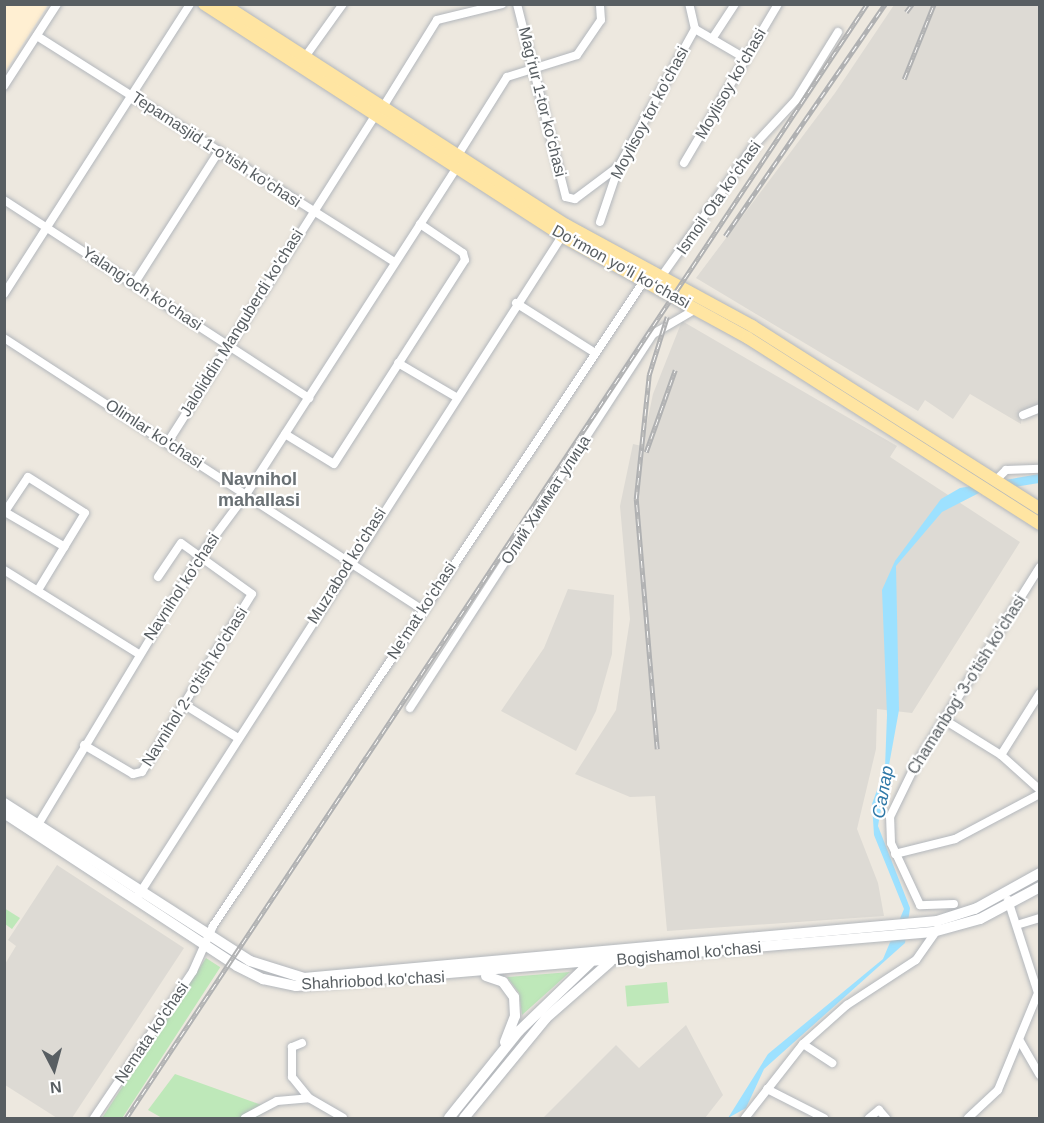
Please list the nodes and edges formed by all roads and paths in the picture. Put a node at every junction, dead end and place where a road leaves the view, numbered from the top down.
1 (57, 4) edge
2 (190, 4) edge
3 (204, 4) edge
4 (223, 4) edge
5 (343, 4) edge
6 (502, 4) edge
7 (517, 4) edge
8 (600, 4) edge
9 (689, 4) edge
10 (735, 4) edge
11 (778, 4) edge
12 (695, 29) junction
13 (838, 32) dead end
14 (37, 36) junction
15 (712, 39) junction
16 (305, 57) junction
17 (743, 57) junction
18 (533, 68) junction
19 (4, 86) edge
20 (130, 95) junction
21 (380, 111) junction
22 (219, 151) junction
23 (456, 162) junction
24 (684, 163) dead end
25 (619, 166) junction
26 (4, 201) edge
27 (312, 212) junction
28 (600, 222) dead end
29 (420, 224) junction
30 (46, 227) junction
31 (562, 236) junction
32 (395, 262) junction
33 (662, 277) junction
34 (644, 281) junction
35 (134, 284) junction
36 (4, 294) edge
37 (516, 303) junction
38 (696, 309) junction
39 (4, 338) edge
40 (229, 346) junction
41 (595, 353) junction
42 (398, 363) junction
43 (456, 397) junction
44 (309, 398) junction
45 (1040, 408) edge
46 (1023, 415) dead end
47 (285, 434) junction
48 (168, 442) junction
49 (926, 442) junction
50 (956, 462) junction
51 (1040, 469) edge
52 (996, 480) junction
53 (247, 493) junction
54 (1019, 503) junction
55 (1040, 509) edge
56 (5, 512) edge
57 (1040, 524) edge
58 (65, 548) junction
59 (200, 556) junction
60 (351, 561) junction
61 (1040, 567) edge
62 (4, 570) edge
63 (158, 577) dead end
64 (38, 590) junction
65 (422, 609) junction
66 (140, 654) junction
67 (1040, 693) edge
68 (185, 705) junction
69 (410, 708) dead end
70 (943, 719) junction
71 (238, 738) junction
72 (84, 745) junction
73 (1001, 755) junction
74 (1040, 792) edge
75 (4, 803) edge
76 (4, 813) edge
77 (36, 828) junction
78 (895, 854) junction
79 (1040, 873) edge
80 (1040, 887) edge
81 (1005, 893) junction
82 (138, 895) junction
83 (954, 903) dead end
84 (1010, 904) junction
85 (1040, 918) edge
86 (1020, 924) junction
87 (937, 926) junction
88 (206, 939) junction
89 (606, 957) junction
90 (556, 962) junction
91 (589, 964) junction
92 (474, 974) junction
93 (1039, 993) edge
94 (1020, 1041) junction
95 (302, 1043) dead end
96 (803, 1044) junction
97 (502, 1050) junction
98 (832, 1063) dead end
99 (1040, 1075) edge
100 (767, 1089) junction
101 (309, 1098) junction
102 (460, 1104) junction
103 (467, 1115) edge
104 (94, 1119) edge
105 (246, 1119) edge
106 (344, 1119) edge
107 (449, 1119) edge
108 (745, 1119) edge
109 (824, 1119) edge
110 (869, 1119) edge
111 (886, 1119) edge
112 (968, 1119) edge

1 - 14 street
2 - 20 street
3 - 21 main road, Do‘rmon yo‘li ko‘chasi
4 - 16 main road, Do‘rmon yo‘li ko‘chasi
5 - 16 street
6 - 21 street, Jaloliddin Manguberdi ko'chasi
7 - 18 street, Magʻrur 1-tor koʻchasi
8 - 18 street, Navnihol ko'chasi
9 - 12 street, Moylisoy tor ko'chasi
10 - 15 street
11 - 17 street, Moylisoy koʻchasi
12 - 15 street
12 - 25 street, Moylisoy tor ko'chasi
13 - 33 street, Ismoil Ota koʻchasi
14 - 19 street
14 - 20 street, Tepamasjid 1-o'tish ko'chasi
15 - 17 street
16 - 21 main road, Do‘rmon yo‘li ko‘chasi
17 - 24 street, Moylisoy koʻchasi
18 - 23 street, Navnihol ko'chasi
18 - 25 street, Magʻrur 1-tor koʻchasi
20 - 22 street, Tepamasjid 1-o'tish ko'chasi
20 - 30 street
21 - 23 main road, Do‘rmon yo‘li ko‘chasi
21 - 27 street, Jaloliddin Manguberdi ko'chasi
22 - 27 street, Tepamasjid 1-o'tish ko'chasi
22 - 35 street
23 - 29 street, Navnihol ko'chasi
23 - 31 main road, Do‘rmon yo‘li ko‘chasi
23 - 33 main road, Do‘rmon yo‘li ko‘chasi
25 - 28 street, Moylisoy tor ko'chasi
26 - 30 street, Yalang'och ko'chasi
27 - 32 street, Tepamasjid 1-o'tish ko'chasi
27 - 40 street, Jaloliddin Manguberdi ko'chasi
29 - 32 street, Navnihol ko'chasi
29 - 42 street
30 - 35 street, Yalang'och ko'chasi
30 - 36 street
31 - 34 main road, Do‘rmon yo‘li ko‘chasi
31 - 37 street, Muzrabod ko'chasi
32 - 44 street, Navnihol ko'chasi
33 - 49 main road, Do‘rmon yo‘li ko‘chasi
34 - 38 main road, Do‘rmon yo‘li ko‘chasi
34 - 41 street, Ne'mat ko'chasi
35 - 40 street, Yalang'och ko'chasi
37 - 41 street
37 - 43 street, Muzrabod ko'chasi
38 - 49 main road, Do‘rmon yo‘li ko‘chasi
38 - 69 street, Олий Химмат улица
39 - 48 street, Olimlar ko'chasi
40 - 44 street, Yalang'och ko'chasi
40 - 48 street, Jaloliddin Manguberdi ko'chasi
41 - 65 street, Ne'mat ko'chasi
42 - 43 street
42 - 47 street
43 - 60 street, Muzrabod ko'chasi
44 - 47 street, Navnihol ko'chasi
45 - 46 street
47 - 53 street, Navnihol ko'chasi
48 - 53 street, Olimlar ko'chasi
49 - 50 main road, Do‘rmon yo‘li ko‘chasi
50 - 52 main road, Do‘rmon yo‘li ko‘chasi
50 - 54 main road, Do‘rmon yo‘li ko‘chasi
51 - 52 street
52 - 54 main road, Do‘rmon yo‘li ko‘chasi
53 - 59 street, Navnihol ko'chasi
53 - 60 street, Olimlar ko'chasi
54 - 55 main road, Do‘rmon yo‘li ko‘chasi
54 - 57 main road, Do‘rmon yo‘li ko‘chasi
56 - 58 street
56 - 58 street
58 - 64 street
59 - 63 street, Navnihol 2- o'tish ko'chasi
59 - 66 street, Navnihol ko'chasi
59 - 68 street, Navnihol 2- o'tish ko'chasi
60 - 65 street, Olimlar ko'chasi
60 - 71 street, Muzrabod ko'chasi
61 - 70 street, Chamanbog' 3-o'tish ko'chasi
62 - 64 street
64 - 66 street
65 - 88 street, Ne'mat ko'chasi
66 - 72 street, Navnihol ko'chasi
67 - 73 street
68 - 71 street
68 - 72 street, Navnihol 2- o'tish ko'chasi
70 - 73 street
70 - 78 street, Chamanbog' 3-o'tish ko'chasi
71 - 82 street, Muzrabod ko'chasi
72 - 77 street, Navnihol ko'chasi
73 - 74 street
74 - 78 street
75 - 77 main road, Shahriobod ko'chasi
76 - 77 main road, Shahriobod ko'chasi
77 - 82 main road, Shahriobod ko'chasi
78 - 83 street, Chamanbog' 3-o'tish ko'chasi
79 - 81 main road, Bogishamol ko'chasi
80 - 84 main road, Bogishamol ko'chasi
81 - 84 street
81 - 87 main road, Bogishamol ko'chasi
82 - 88 main road, Shahriobod ko'chasi
84 - 86 street
84 - 87 main road, Bogishamol ko'chasi
85 - 86 street
86 - 93 street
87 - 89 main road, Bogishamol ko'chasi
87 - 96 street
88 - 90 main road, Shahriobod ko'chasi
88 - 92 main road, Shahriobod ko'chasi
88 - 104 street, Nemata ko'chasi
89 - 90 main road, Shahriobod ko'chasi
89 - 91 main road, Shahriobod ko'chasi
89 - 103 main road
90 - 91 main road, Shahriobod ko'chasi
90 - 92 main road, Shahriobod ko'chasi
91 - 97 main road
92 - 97 main road
93 - 94 street
94 - 99 street
94 - 112 street
95 - 101 street
96 - 98 street
96 - 100 street
97 - 102 main road
100 - 108 street
100 - 109 street
101 - 105 street
101 - 106 street
102 - 103 main road
102 - 107 main road
110 - 111 street

